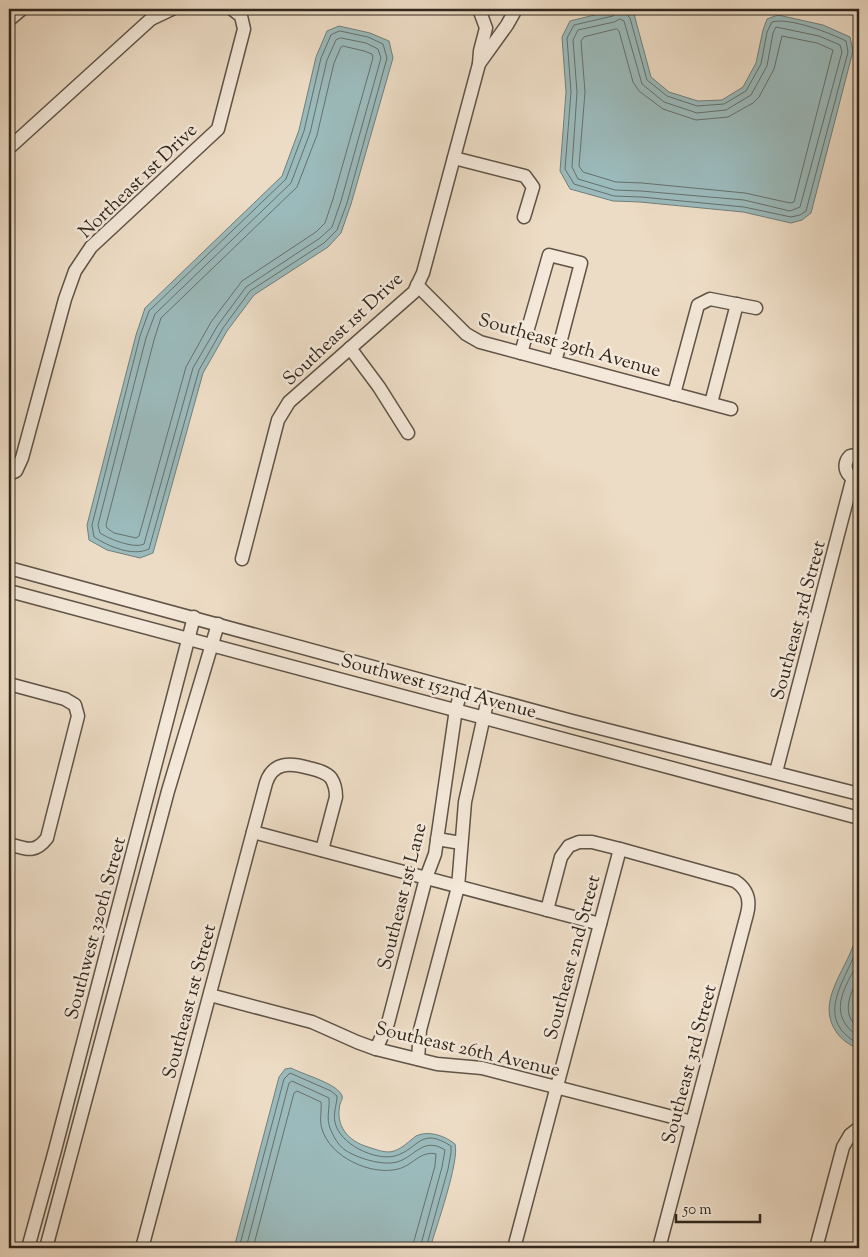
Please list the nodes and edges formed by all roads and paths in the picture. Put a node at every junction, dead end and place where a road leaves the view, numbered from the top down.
1 (22, 9) edge
2 (172, 9) edge
3 (232, 9) edge
4 (479, 9) edge
5 (516, 9) edge
6 (9, 20) edge
7 (486, 28) junction
8 (501, 33) junction
9 (479, 64) junction
10 (9, 148) edge
11 (454, 158) junction
12 (524, 217) dead end
13 (418, 285) junction
14 (736, 304) junction
15 (756, 308) dead end
16 (350, 348) junction
17 (521, 353) junction
18 (555, 362) junction
19 (674, 394) junction
20 (710, 403) junction
21 (731, 409) dead end
22 (408, 433) dead end
23 (859, 454) edge
24 (12, 473) edge
25 (856, 478) edge
26 (242, 559) dead end
27 (9, 568) edge
28 (9, 591) edge
29 (194, 617) junction
30 (218, 624) junction
31 (190, 639) junction
32 (212, 644) junction
33 (9, 684) edge
34 (461, 690) junction
35 (488, 698) junction
36 (456, 709) junction
37 (483, 716) junction
38 (776, 772) junction
39 (859, 794) edge
40 (859, 818) edge
41 (253, 832) junction
42 (437, 840) junction
43 (461, 843) junction
44 (9, 844) edge
45 (620, 849) junction
46 (322, 850) junction
47 (426, 878) junction
48 (458, 887) junction
49 (547, 910) junction
50 (600, 924) junction
51 (210, 995) junction
52 (376, 1048) junction
53 (418, 1059) junction
54 (556, 1087) junction
55 (692, 1122) junction
56 (856, 1130) edge
57 (28, 1248) edge
58 (46, 1248) edge
59 (142, 1248) edge
60 (514, 1248) edge
61 (659, 1248) edge
62 (816, 1248) edge

1 - 6 street
2 - 10 street
3 - 24 street, Northeast 1st Drive
4 - 7 street
5 - 8 street, Southeast 1st Drive
7 - 8 street
7 - 9 street, Southeast 1st Drive
8 - 9 street, Southeast 1st Drive
9 - 11 street, Southeast 1st Drive
11 - 12 street
11 - 13 street, Southeast 1st Drive
13 - 16 street, Southeast 1st Drive
13 - 17 street, Southeast 29th Avenue
14 - 15 street
14 - 19 street
14 - 20 street
16 - 22 street
16 - 26 street, Southeast 1st Drive
17 - 18 street, Southeast 29th Avenue
17 - 18 street
18 - 19 street, Southeast 29th Avenue
19 - 20 street, Southeast 29th Avenue
20 - 21 street, Southeast 29th Avenue
23 - 25 street
25 - 38 street, Southeast 3rd Street
27 - 29 street, Southwest 152nd Avenue
28 - 31 street, Southwest 152nd Avenue
29 - 30 street, Southwest 152nd Avenue
29 - 31 street, Southwest 320th Street
30 - 32 street, Southwest 320th Street
30 - 34 street, Southwest 152nd Avenue
31 - 32 street, Southwest 152nd Avenue
31 - 57 street, Southwest 320th Street
32 - 36 street, Southwest 152nd Avenue
32 - 58 street, Southwest 320th Street
33 - 44 street
34 - 35 street, Southwest 152nd Avenue
34 - 36 street, Southeast 1st Lane
35 - 37 street
35 - 38 street, Southwest 152nd Avenue
36 - 37 street, Southwest 152nd Avenue
36 - 42 street, Southeast 1st Lane
37 - 40 street, Southwest 152nd Avenue
37 - 43 street
38 - 39 street, Southwest 152nd Avenue
41 - 46 street
41 - 46 street, Southeast 1st Street
41 - 51 street, Southeast 1st Street
42 - 43 street
42 - 47 street, Southeast 1st Lane
43 - 48 street
45 - 49 street
45 - 50 street, Southeast 2nd Street
45 - 55 street, Southeast 3rd Street
46 - 47 street
47 - 48 street
47 - 52 street, Southeast 1st Lane
48 - 49 street
48 - 53 street
49 - 50 street
50 - 54 street, Southeast 2nd Street
51 - 52 street, Southeast 26th Avenue
51 - 59 street, Southeast 1st Street
52 - 53 street, Southeast 26th Avenue
53 - 54 street, Southeast 26th Avenue
54 - 55 street, Southeast 26th Avenue
54 - 60 street, Southeast 2nd Street
55 - 61 street, Southeast 3rd Street
56 - 62 street

